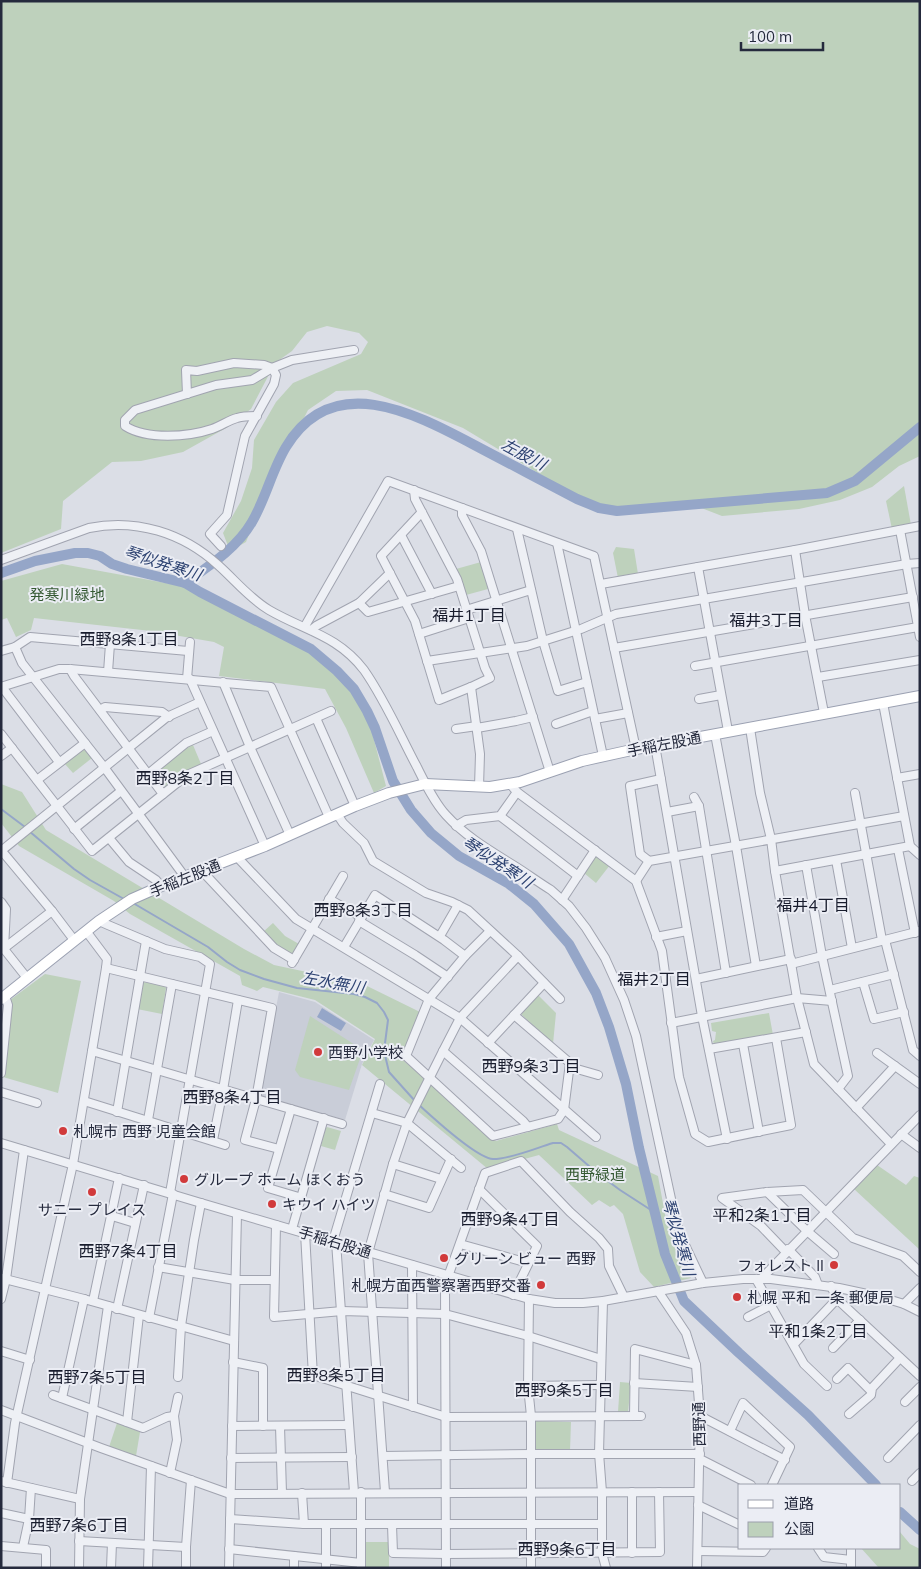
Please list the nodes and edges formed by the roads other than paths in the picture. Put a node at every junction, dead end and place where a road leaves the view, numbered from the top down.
1 (354, 350) dead end
2 (272, 368) junction
3 (186, 394) junction
4 (257, 416) junction
5 (414, 490) junction
6 (462, 508) junction
7 (422, 512) junction
8 (920, 526) edge
9 (517, 529) junction
10 (900, 530) junction
11 (401, 535) junction
12 (557, 542) junction
13 (221, 546) dead end
14 (795, 550) junction
15 (1, 560) edge
16 (920, 563) edge
17 (907, 564) junction
18 (698, 567) junction
19 (390, 573) junction
20 (800, 582) junction
21 (601, 584) junction
22 (459, 586) junction
23 (531, 590) junction
24 (432, 594) junction
25 (913, 597) junction
26 (704, 599) junction
27 (496, 600) junction
28 (405, 602) junction
29 (359, 603) junction
30 (466, 610) junction
31 (805, 615) junction
32 (608, 617) junction
33 (469, 618) junction
34 (308, 628) junction
35 (576, 631) junction
36 (709, 631) junction
37 (919, 633) edge
38 (419, 634) junction
39 (542, 641) junction
40 (190, 642) dead end
41 (110, 644) junction
42 (812, 646) junction
43 (15, 647) junction
44 (511, 648) junction
45 (614, 648) junction
46 (1, 651) edge
47 (188, 651) junction
48 (480, 653) junction
49 (920, 660) edge
50 (427, 661) junction
51 (715, 663) junction
52 (695, 666) dead end
53 (70, 668) junction
54 (108, 672) junction
55 (818, 677) junction
56 (34, 678) junction
57 (188, 679) junction
58 (224, 682) junction
59 (587, 682) junction
60 (2, 687) edge
61 (471, 687) junction
62 (721, 695) junction
63 (920, 696) edge
64 (699, 699) dead end
65 (200, 702) junction
66 (883, 703) junction
67 (100, 710) junction
68 (331, 712) dead end
69 (628, 712) junction
70 (824, 714) junction
71 (594, 715) junction
72 (168, 717) junction
73 (533, 717) junction
74 (316, 718) junction
75 (556, 724) dead end
76 (477, 727) junction
77 (750, 728) junction
78 (290, 729) junction
79 (456, 729) dead end
80 (214, 731) junction
81 (728, 731) junction
82 (1, 734) edge
83 (715, 734) junction
84 (85, 743) junction
85 (655, 746) junction
86 (250, 747) junction
87 (12, 748) junction
88 (128, 748) junction
89 (636, 749) junction
90 (1, 756) edge
91 (603, 756) junction
92 (225, 758) junction
93 (60, 762) junction
94 (104, 767) junction
95 (550, 772) junction
96 (148, 774) junction
97 (920, 774) edge
98 (897, 778) junction
99 (662, 779) junction
100 (36, 780) junction
101 (425, 784) junction
102 (479, 787) junction
103 (513, 788) junction
104 (121, 791) junction
105 (855, 793) dead end
106 (163, 794) junction
107 (694, 797) dead end
108 (56, 806) junction
109 (355, 806) junction
110 (698, 806) junction
111 (667, 812) junction
112 (139, 814) junction
113 (333, 816) junction
114 (500, 816) junction
115 (904, 816) junction
116 (861, 824) junction
117 (456, 826) junction
118 (74, 829) junction
119 (290, 835) junction
120 (109, 838) junction
121 (771, 839) junction
122 (265, 846) junction
123 (736, 846) junction
124 (910, 846) junction
125 (898, 849) junction
126 (595, 850) junction
127 (1, 851) edge
128 (706, 851) junction
129 (867, 854) junction
130 (920, 855) edge
131 (237, 857) junction
132 (674, 857) junction
133 (836, 860) junction
134 (649, 862) junction
135 (806, 865) junction
136 (202, 871) junction
137 (775, 871) junction
138 (343, 876) dead end
139 (578, 876) junction
140 (185, 877) junction
141 (636, 881) junction
142 (161, 886) junction
143 (330, 899) junction
144 (562, 900) junction
145 (1, 902) edge
146 (458, 905) junction
147 (52, 911) junction
148 (360, 919) junction
149 (99, 921) junction
150 (313, 929) junction
151 (86, 931) junction
152 (490, 931) junction
153 (687, 931) junction
154 (917, 932) edge
155 (440, 936) junction
156 (656, 937) junction
157 (74, 940) junction
158 (884, 940) junction
159 (146, 941) junction
160 (344, 947) junction
161 (852, 948) junction
162 (2, 950) edge
163 (465, 956) junction
164 (518, 956) junction
165 (822, 956) junction
166 (791, 961) junction
167 (756, 966) junction
168 (106, 968) junction
169 (726, 973) junction
170 (894, 974) junction
171 (140, 976) junction
172 (448, 977) junction
173 (26, 978) junction
174 (696, 979) junction
175 (863, 982) junction
176 (544, 983) junction
177 (172, 984) junction
178 (830, 990) junction
179 (205, 992) junction
180 (3, 998) edge
181 (797, 998) junction
182 (429, 999) junction
183 (560, 999) dead end
184 (238, 1000) junction
185 (832, 1001) junction
186 (904, 1012) junction
187 (514, 1014) junction
188 (702, 1016) junction
189 (460, 1018) junction
190 (672, 1023) junction
191 (806, 1032) junction
192 (776, 1038) junction
193 (488, 1043) junction
194 (743, 1044) junction
195 (709, 1050) junction
196 (92, 1051) junction
197 (443, 1051) junction
198 (877, 1053) dead end
199 (920, 1056) edge
200 (126, 1061) junction
201 (570, 1063) junction
202 (895, 1066) junction
203 (157, 1070) junction
204 (1, 1073) edge
205 (598, 1075) dead end
206 (431, 1078) junction
207 (190, 1080) junction
208 (380, 1084) dead end
209 (920, 1084) edge
210 (838, 1089) junction
211 (223, 1090) junction
212 (1, 1092) edge
213 (256, 1099) junction
214 (84, 1102) junction
215 (37, 1103) dead end
216 (856, 1108) junction
217 (290, 1109) junction
218 (564, 1110) junction
219 (117, 1112) junction
220 (372, 1113) junction
221 (920, 1115) edge
222 (324, 1118) junction
223 (148, 1120) junction
224 (407, 1123) junction
225 (342, 1124) dead end
226 (528, 1127) junction
227 (181, 1130) junction
228 (759, 1132) junction
229 (901, 1134) junction
230 (596, 1137) dead end
231 (726, 1139) junction
232 (212, 1140) junction
233 (1, 1143) edge
234 (891, 1144) junction
235 (225, 1145) dead end
236 (920, 1148) edge
237 (280, 1149) junction
238 (24, 1150) junction
239 (451, 1159) junction
240 (73, 1164) junction
241 (393, 1164) junction
242 (461, 1168) dead end
243 (119, 1178) junction
244 (441, 1179) junction
245 (144, 1185) junction
246 (479, 1189) junction
247 (766, 1192) junction
248 (172, 1194) junction
249 (384, 1194) junction
250 (302, 1198) junction
251 (201, 1203) junction
252 (826, 1211) junction
253 (237, 1214) junction
254 (112, 1216) junction
255 (135, 1223) junction
256 (276, 1224) junction
257 (292, 1229) junction
258 (807, 1231) junction
259 (305, 1233) junction
260 (335, 1242) junction
261 (460, 1244) junction
262 (787, 1251) junction
263 (368, 1253) junction
264 (834, 1254) dead end
265 (528, 1263) junction
266 (412, 1265) junction
267 (158, 1267) junction
268 (918, 1267) edge
269 (189, 1272) junction
270 (447, 1276) junction
271 (3, 1278) edge
272 (759, 1279) junction
273 (235, 1280) junction
274 (274, 1280) junction
275 (700, 1284) junction
276 (818, 1285) junction
277 (831, 1286) junction
278 (920, 1288) edge
279 (44, 1289) junction
280 (658, 1291) junction
281 (513, 1295) junction
282 (624, 1297) junction
283 (1, 1299) edge
284 (84, 1299) junction
285 (529, 1299) junction
286 (837, 1299) junction
287 (93, 1301) junction
288 (603, 1301) junction
289 (904, 1304) junction
290 (771, 1305) junction
291 (108, 1306) junction
292 (117, 1309) junction
293 (342, 1311) junction
294 (373, 1311) junction
295 (920, 1312) edge
296 (310, 1314) junction
297 (412, 1314) junction
298 (445, 1314) junction
299 (140, 1315) junction
300 (748, 1317) dead end
301 (149, 1318) junction
302 (860, 1320) junction
303 (181, 1326) junction
304 (528, 1336) junction
305 (234, 1341) junction
306 (794, 1344) junction
307 (833, 1348) dead end
308 (1, 1351) edge
309 (900, 1358) junction
310 (601, 1359) junction
311 (30, 1360) junction
312 (234, 1362) junction
313 (696, 1364) junction
314 (300, 1371) dead end
315 (314, 1376) junction
316 (920, 1376) edge
317 (178, 1377) dead end
318 (837, 1379) dead end
319 (634, 1384) junction
320 (600, 1385) junction
321 (347, 1386) junction
322 (528, 1386) junction
323 (828, 1386) dead end
324 (698, 1387) junction
325 (920, 1387) edge
326 (871, 1391) junction
327 (53, 1395) dead end
328 (378, 1396) junction
329 (178, 1397) dead end
330 (62, 1398) junction
331 (905, 1402) dead end
332 (413, 1407) junction
333 (1, 1410) edge
334 (93, 1411) junction
335 (849, 1414) dead end
336 (174, 1416) junction
337 (532, 1416) junction
338 (599, 1416) junction
339 (700, 1416) junction
340 (18, 1417) junction
341 (446, 1417) junction
342 (127, 1422) junction
343 (350, 1425) junction
344 (920, 1425) edge
345 (232, 1426) junction
346 (263, 1426) junction
347 (280, 1426) junction
348 (730, 1431) junction
349 (88, 1443) junction
350 (446, 1454) junction
351 (531, 1454) junction
352 (599, 1454) junction
353 (382, 1456) junction
354 (352, 1457) junction
355 (700, 1457) junction
356 (231, 1458) junction
357 (281, 1458) junction
358 (888, 1458) dead end
359 (785, 1460) junction
360 (151, 1466) junction
361 (170, 1473) junction
362 (920, 1473) edge
363 (191, 1480) junction
364 (912, 1481) dead end
365 (4, 1482) edge
366 (749, 1484) edge
367 (773, 1484) edge
368 (31, 1488) junction
369 (358, 1492) junction
370 (386, 1492) junction
371 (445, 1492) junction
372 (602, 1492) junction
373 (632, 1492) junction
374 (659, 1492) junction
375 (698, 1492) junction
376 (282, 1493) junction
377 (302, 1493) junction
378 (532, 1493) junction
379 (230, 1494) junction
380 (80, 1499) junction
381 (698, 1505) junction
382 (1, 1513) edge
383 (28, 1519) junction
384 (230, 1519) junction
385 (304, 1524) junction
386 (326, 1524) junction
387 (361, 1524) junction
388 (392, 1524) junction
389 (532, 1524) junction
390 (601, 1524) junction
391 (738, 1524) edge
392 (446, 1525) junction
393 (79, 1541) junction
394 (112, 1543) junction
395 (149, 1545) junction
396 (1, 1546) edge
397 (186, 1547) junction
398 (23, 1548) junction
399 (229, 1549) junction
400 (765, 1549) edge
401 (819, 1549) edge
402 (851, 1549) edge
403 (698, 1551) junction
404 (531, 1553) junction
405 (602, 1553) junction
406 (632, 1553) junction
407 (446, 1554) junction
408 (294, 1556) junction
409 (326, 1564) edge
410 (851, 1564) edge
411 (361, 1565) edge
412 (46, 1568) edge
413 (79, 1568) edge
414 (111, 1568) edge
415 (148, 1568) edge
416 (186, 1568) edge
417 (229, 1568) edge
418 (294, 1568) edge
419 (446, 1568) edge
420 (530, 1568) edge
421 (606, 1568) edge
422 (697, 1568) edge

1 - 2 street
2 - 3 street
2 - 3 street
2 - 4 street
3 - 4 street
4 - 13 street
5 - 6 street
5 - 7 street
5 - 34 street
6 - 9 street
6 - 27 street
7 - 11 street
7 - 22 street
8 - 10 street
9 - 12 street
9 - 23 street
10 - 14 street
10 - 17 street
11 - 19 street
11 - 24 street
12 - 21 street
12 - 35 street
14 - 18 street
14 - 20 street
15 - 34 street
16 - 17 street
17 - 20 street
17 - 25 street
18 - 21 street
18 - 26 street
19 - 28 street
19 - 29 street
20 - 26 street
20 - 31 street
21 - 32 street
22 - 24 street
22 - 30 street
23 - 27 street
23 - 39 street
24 - 28 street
25 - 31 street
25 - 37 street
26 - 32 street
26 - 36 street
27 - 30 street
27 - 44 street
28 - 29 street
28 - 38 street
29 - 34 street
30 - 33 street
31 - 36 street
31 - 42 street
32 - 35 street
32 - 45 street
33 - 38 street
33 - 48 street
34 - 101 street
35 - 39 street
35 - 59 street
36 - 45 street
36 - 51 street
37 - 42 street
38 - 50 street
39 - 44 street
39 - 59 street
40 - 47 street
41 - 43 street
41 - 47 street
41 - 54 street
42 - 51 street
42 - 55 street
43 - 46 street
43 - 56 street
44 - 48 street
44 - 73 street
45 - 69 street
47 - 57 street
48 - 50 street
48 - 61 street
49 - 55 street
50 - 61 street
51 - 52 street
51 - 62 street
53 - 54 street
53 - 56 street
53 - 67 street
54 - 57 street
55 - 70 street
56 - 60 street
56 - 84 street
57 - 58 street
57 - 65 street
58 - 78 street
58 - 86 street
59 - 71 street
60 - 93 street
61 - 76 street
62 - 64 street
62 - 81 street
63 - 66 main road, 手稲左股通
65 - 72 street
65 - 80 street
66 - 70 main road, 手稲左股通
66 - 98 street
67 - 72 street
67 - 88 street
68 - 74 street
69 - 71 street
69 - 89 street
70 - 77 main road, 手稲左股通
71 - 75 street
71 - 91 street
72 - 88 street
73 - 76 street
73 - 95 street
74 - 78 street
74 - 109 street
76 - 79 street
76 - 102 street
77 - 81 main road, 手稲左股通
77 - 121 street
78 - 86 street
78 - 113 street
80 - 92 street
80 - 96 street
81 - 83 main road, 手稲左股通
82 - 87 street
83 - 85 main road, 手稲左股通
83 - 123 street
84 - 93 street
84 - 94 street
85 - 89 main road, 手稲左股通
85 - 99 street
86 - 92 street
86 - 119 street
87 - 90 street
87 - 100 street
88 - 94 street
88 - 96 street
89 - 91 main road, 手稲左股通
91 - 95 main road, 手稲左股通
92 - 106 street
92 - 122 street
93 - 100 street
94 - 104 street
94 - 108 street
95 - 103 main road, 手稲左股通
96 - 106 street
97 - 98 street
98 - 115 street
99 - 111 street
99 - 134 street
100 - 108 street
101 - 102 main road, 手稲左股通
101 - 109 main road, 手稲左股通
101 - 117 street
102 - 103 main road, 手稲左股通
103 - 114 street
103 - 126 street
104 - 112 street
104 - 118 street
105 - 116 street
106 - 112 street
107 - 110 street
108 - 118 street
108 - 127 street
109 - 113 main road, 手稲左股通
110 - 111 street
110 - 128 street
111 - 132 street
112 - 120 street
112 - 140 street
113 - 119 main road, 手稲左股通
113 - 146 street
114 - 117 street
114 - 139 street
115 - 116 street
115 - 124 street
116 - 121 street
116 - 129 street
117 - 144 street
118 - 120 street
119 - 122 main road, 手稲左股通
120 - 142 street
121 - 123 street
121 - 137 street
122 - 131 main road, 手稲左股通
123 - 128 street
123 - 167 street
124 - 125 street
124 - 130 street
125 - 129 street
125 - 154 street
126 - 139 street
126 - 141 street
127 - 147 street
128 - 132 street
128 - 169 street
129 - 133 street
129 - 158 street
131 - 136 main road, 手稲左股通
131 - 150 street
132 - 134 street
132 - 153 street
133 - 135 street
133 - 161 street
134 - 141 street
135 - 137 street
135 - 165 street
136 - 140 main road, 手稲左股通
136 - 150 street
137 - 166 street
138 - 143 street
139 - 144 street
140 - 142 main road, 手稲左股通
141 - 156 street
142 - 149 main road, 手稲左股通
143 - 148 street
143 - 150 street
144 - 275 street
145 - 162 street
146 - 152 street
146 - 155 street
147 - 157 street
147 - 162 street
148 - 155 street
148 - 160 street
148 - 172 street
149 - 151 main road, 手稲左股通
149 - 159 street
150 - 160 street
151 - 157 main road, 手稲左股通
151 - 168 street
152 - 163 street
152 - 164 street
153 - 156 street
153 - 174 street
154 - 158 street
155 - 163 street
156 - 190 street
157 - 173 main road, 手稲左股通
158 - 161 street
158 - 170 street
159 - 171 street
159 - 179 street
160 - 182 street
161 - 165 street
162 - 173 street
163 - 172 street
164 - 176 street
164 - 189 street
165 - 166 street
165 - 178 street
166 - 167 street
166 - 181 street
167 - 169 street
168 - 171 street
168 - 196 street
169 - 174 street
170 - 175 street
170 - 186 street
171 - 177 street
171 - 200 street
172 - 182 street
173 - 180 main road, 手稲左股通
174 - 188 street
175 - 178 street
175 - 186 street
176 - 183 street
176 - 187 street
177 - 179 street
177 - 203 street
178 - 185 street
179 - 184 street
179 - 207 street
180 - 204 street
181 - 185 street
181 - 188 street
181 - 191 street
182 - 189 street
182 - 206 street
184 - 211 street
184 - 213 street
185 - 210 street
186 - 199 street
187 - 193 street
187 - 201 street
188 - 190 street
188 - 195 street
189 - 193 street
189 - 197 street
190 - 231 street
191 - 192 street
191 - 210 street
192 - 194 street
192 - 228 street
193 - 218 street
194 - 195 street
194 - 228 street
195 - 231 street
196 - 200 street
196 - 214 street
197 - 206 street
197 - 226 street
198 - 202 street
200 - 203 street
200 - 219 street
201 - 205 street
201 - 218 street
202 - 209 street
202 - 216 street
203 - 207 street
203 - 223 street
206 - 224 street
206 - 226 street
207 - 211 street
207 - 227 street
208 - 220 street
210 - 216 street
211 - 213 street
211 - 232 street
212 - 215 street
213 - 217 street
213 - 237 street
214 - 219 street
214 - 240 street
216 - 234 street
217 - 222 street
217 - 237 street
218 - 226 street
218 - 230 street
219 - 223 street
220 - 224 street
220 - 260 street
221 - 229 street
222 - 225 street
222 - 250 street
223 - 227 street
224 - 239 street
224 - 241 street
227 - 232 street
227 - 248 street
228 - 231 street
229 - 234 street
229 - 236 street
232 - 235 street
233 - 238 street, 手稲右股通
234 - 252 street
237 - 250 street
238 - 240 street, 手稲右股通
238 - 271 street
239 - 242 street
239 - 244 street
240 - 243 street, 手稲右股通
240 - 279 street
241 - 244 street
241 - 249 street
243 - 245 street, 手稲右股通
243 - 254 street
244 - 249 street
245 - 248 street, 手稲右股通
245 - 255 street
246 - 261 street
246 - 265 street
246 - 282 street
247 - 252 street
247 - 258 street
247 - 262 street
248 - 251 street, 手稲右股通
248 - 267 street
249 - 263 street
250 - 257 street
251 - 253 street, 手稲右股通
251 - 269 street
252 - 258 street
252 - 268 street
253 - 256 street, 手稲右股通
253 - 273 street
254 - 255 street
254 - 287 street
255 - 292 street
256 - 257 street, 手稲右股通
256 - 274 street
257 - 259 street, 手稲右股通
258 - 262 street
258 - 264 street
259 - 260 street, 手稲右股通
259 - 296 street
260 - 263 street, 手稲右股通
260 - 293 street
261 - 265 street
261 - 270 street
262 - 272 street
262 - 276 street
263 - 266 street, 手稲右股通
263 - 294 street
265 - 281 street
266 - 270 street, 手稲右股通
266 - 297 street
267 - 269 street
267 - 301 street
269 - 273 street
269 - 303 street
270 - 281 street, 手稲右股通
270 - 298 street
271 - 279 street
271 - 283 street
272 - 275 street
272 - 276 street
272 - 290 street
273 - 274 street
273 - 305 street
274 - 296 street
275 - 280 street, 手稲右股通
276 - 277 street
277 - 286 street
277 - 289 street
278 - 289 street
279 - 284 street
279 - 311 street
280 - 282 street, 手稲右股通
280 - 313 street, 西野通
281 - 285 street, 手稲右股通
282 - 288 street, 手稲右股通
284 - 287 street
284 - 330 street
285 - 288 street, 手稲右股通
285 - 304 street
286 - 302 street
286 - 306 street
287 - 291 street
288 - 310 street
289 - 295 street
290 - 300 street
290 - 306 street
291 - 292 street
291 - 334 street
292 - 299 street
293 - 294 street
293 - 296 street
293 - 321 street
294 - 297 street
294 - 328 street
296 - 315 street
297 - 298 street
297 - 332 street
298 - 304 street
298 - 341 street
299 - 301 street
299 - 342 street
301 - 303 street
302 - 307 street
302 - 309 street
303 - 305 street
303 - 317 street
304 - 310 street
304 - 322 street
305 - 312 street
306 - 323 street
308 - 311 street
309 - 316 street
309 - 326 street
310 - 320 street
311 - 340 street
312 - 345 street
312 - 346 street
313 - 319 street
313 - 324 street, 西野通
314 - 315 street
315 - 321 street
318 - 326 street
319 - 324 street
319 - 338 street
320 - 322 street
320 - 338 street
321 - 328 street
321 - 343 street
322 - 337 street
324 - 339 street, 西野通
325 - 331 street
326 - 335 street
327 - 330 street
328 - 332 street
328 - 353 street
329 - 336 street
330 - 334 street
332 - 341 street
333 - 340 street
334 - 342 street
334 - 349 street
336 - 342 street
336 - 361 street
337 - 338 street
337 - 341 street
337 - 351 street
338 - 352 street
339 - 348 street
339 - 355 street, 西野通
340 - 349 street
340 - 365 street
341 - 350 street
343 - 347 street
343 - 354 street
344 - 358 street
345 - 346 street
345 - 356 street
346 - 347 street
347 - 357 street
348 - 359 street
348 - 359 street
349 - 360 street
349 - 380 street
350 - 351 street
350 - 353 street
350 - 371 street
351 - 352 street
351 - 378 street
352 - 355 street
352 - 372 street
353 - 370 street
354 - 357 street
354 - 369 street
355 - 366 street
355 - 375 street, 西野通
356 - 357 street
356 - 379 street
357 - 376 street
359 - 367 street
360 - 361 street
360 - 395 street
361 - 363 street
362 - 364 street
363 - 379 street
363 - 397 street
365 - 368 street
368 - 380 street
368 - 383 street
369 - 370 street
369 - 377 street
369 - 387 street
370 - 371 street
371 - 378 street
371 - 392 street
372 - 373 street
372 - 378 street
372 - 390 street
373 - 374 street
373 - 406 street
374 - 375 street
374 - 406 street
375 - 381 street, 西野通
376 - 377 street
376 - 379 street
377 - 385 street
378 - 389 street
379 - 384 street
380 - 393 street
381 - 391 street
381 - 403 street, 西野通
382 - 383 street
383 - 398 street
384 - 385 street
384 - 399 street
385 - 386 street
386 - 387 street
386 - 409 street
387 - 388 street
387 - 411 street
388 - 392 street
388 - 407 street
389 - 390 street
389 - 392 street
389 - 404 street
390 - 405 street
392 - 407 street
393 - 394 street
393 - 413 street
394 - 395 street
394 - 414 street
395 - 397 street
395 - 415 street
396 - 398 street
397 - 416 street
398 - 412 street
399 - 408 street
399 - 417 street
400 - 403 street
401 - 410 street
402 - 410 street
403 - 422 street, 西野通
404 - 405 street
404 - 407 street
404 - 420 street
405 - 406 street
405 - 421 street
407 - 419 street
408 - 409 street
408 - 418 street
409 - 411 street

